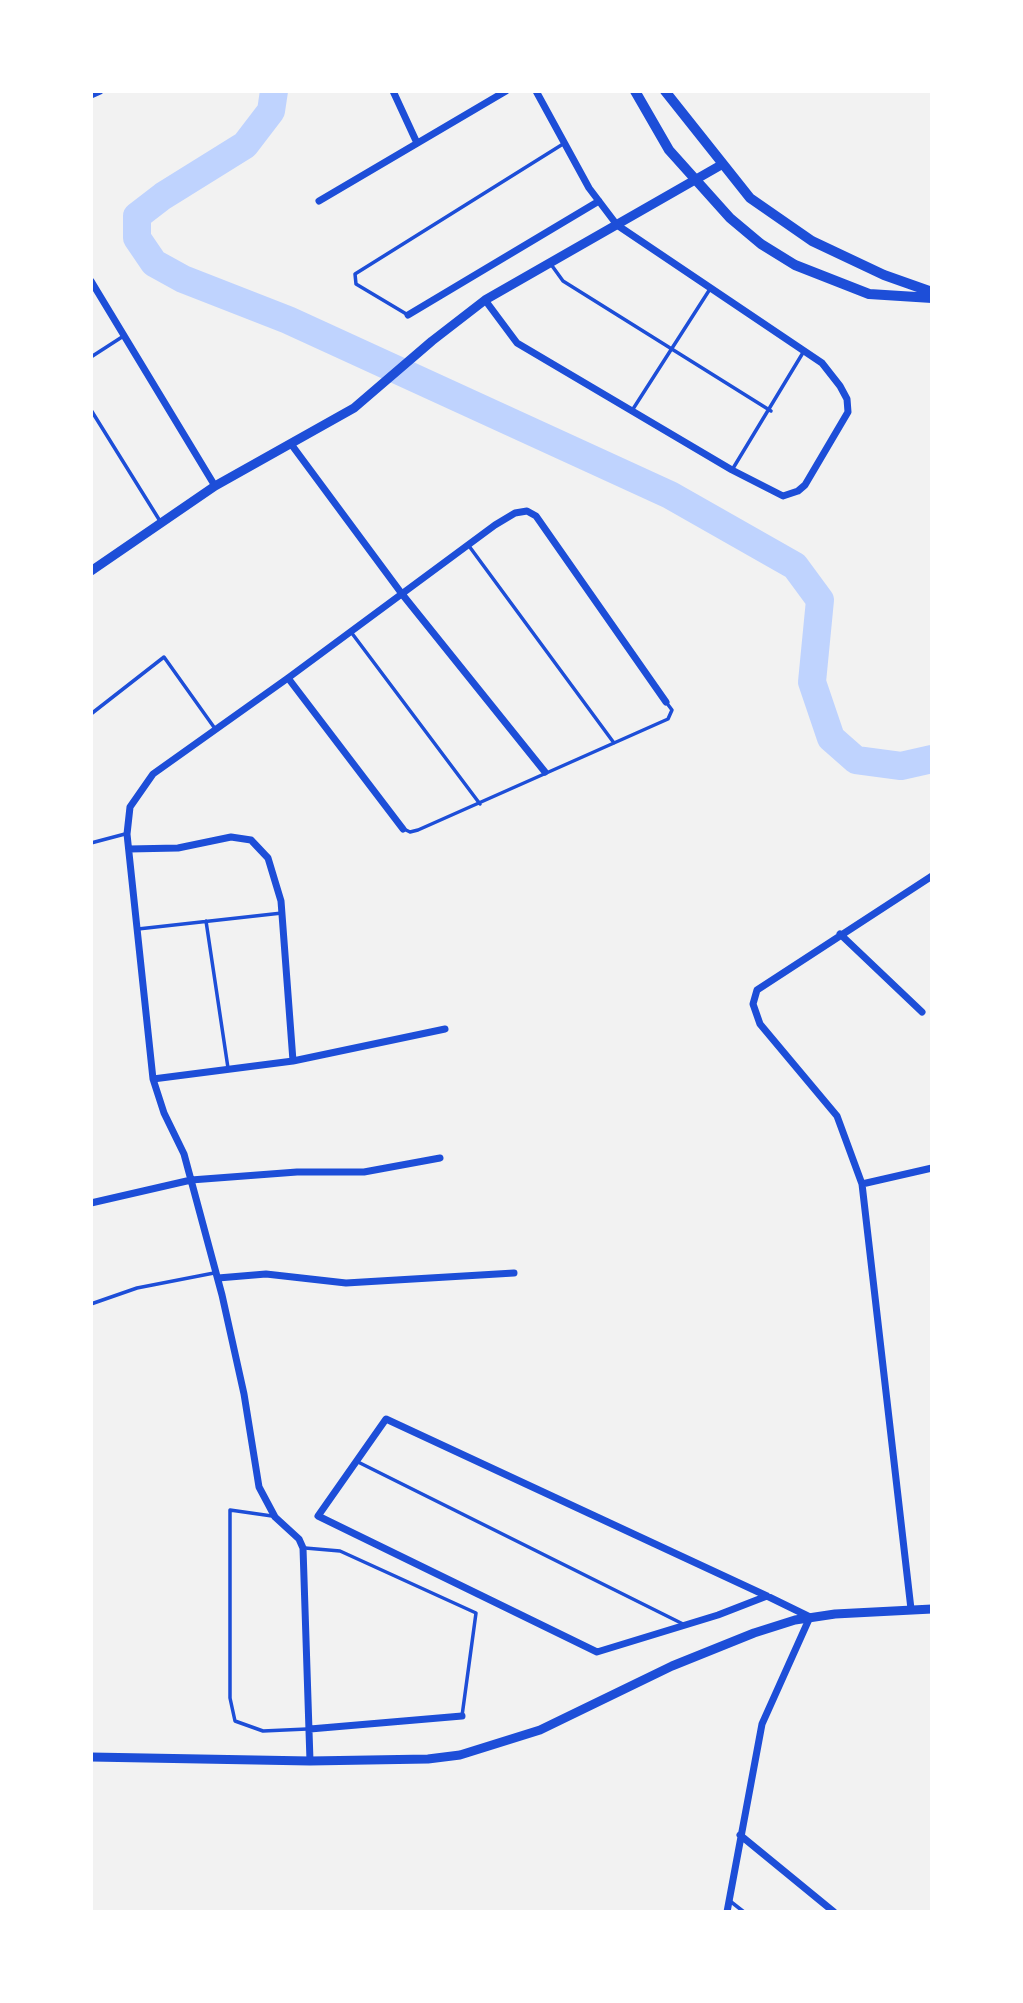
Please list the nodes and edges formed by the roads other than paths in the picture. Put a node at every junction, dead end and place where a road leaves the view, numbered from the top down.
1 (100, 91) edge
2 (393, 91) edge
3 (506, 91) edge
4 (536, 91) edge
5 (635, 91) edge
6 (665, 91) edge
7 (91, 95) edge
8 (418, 143) junction
9 (563, 144) junction
10 (721, 165) junction
11 (696, 180) junction
12 (319, 201) dead end
13 (599, 201) junction
14 (617, 225) junction
15 (550, 263) junction
16 (91, 281) edge
17 (710, 288) junction
18 (932, 292) edge
19 (932, 298) edge
20 (485, 300) junction
21 (408, 315) joint
22 (124, 335) junction
23 (674, 350) junction
24 (805, 350) junction
25 (91, 357) edge
26 (91, 410) edge
27 (632, 411) junction
28 (771, 411) junction
29 (291, 444) junction
30 (732, 470) junction
31 (215, 486) junction
32 (161, 523) junction
33 (468, 544) junction
34 (93, 566) edge
35 (402, 594) junction
36 (351, 632) junction
37 (289, 678) junction
38 (666, 702) joint
39 (91, 714) edge
40 (216, 730) junction
41 (614, 743) junction
42 (545, 772) junction
43 (480, 804) junction
44 (403, 829) joint
45 (127, 834) junction
46 (91, 843) edge
47 (129, 849) junction
48 (932, 876) edge
49 (282, 913) junction
50 (206, 921) junction
51 (138, 929) junction
52 (840, 934) junction
53 (922, 1012) dead end
54 (445, 1029) dead end
55 (293, 1060) junction
56 (228, 1069) junction
57 (153, 1079) junction
58 (440, 1158) dead end
59 (932, 1168) edge
60 (191, 1180) junction
61 (863, 1184) junction
62 (91, 1203) edge
63 (514, 1273) dead end
64 (217, 1276) junction
65 (91, 1304) edge
66 (356, 1461) junction
67 (275, 1517) junction
68 (303, 1548) junction
69 (767, 1596) junction
70 (911, 1609) junction
71 (932, 1609) edge
72 (810, 1617) junction
73 (684, 1625) junction
74 (462, 1716) joint
75 (310, 1729) junction
76 (91, 1757) edge
77 (310, 1761) junction
78 (740, 1835) junction
79 (730, 1901) junction
80 (727, 1912) edge
81 (744, 1912) edge
82 (834, 1912) edge

1 - 7 street
2 - 8 street
3 - 8 street
4 - 9 street
5 - 11 main road
6 - 10 main road
8 - 12 street
9 - 13 street
9 - 21 lane
10 - 11 street
10 - 18 main road
11 - 14 street
11 - 19 main road
13 - 14 street
13 - 21 street
14 - 15 street
14 - 17 street
15 - 20 street
15 - 23 lane
16 - 22 street
17 - 23 lane
17 - 24 street
20 - 27 street
20 - 29 street
22 - 25 lane
22 - 31 street
23 - 27 lane
23 - 28 lane
24 - 28 lane
24 - 30 street
26 - 32 lane
27 - 30 street
28 - 30 lane
29 - 31 street
29 - 35 street
31 - 32 street
32 - 34 street
33 - 35 street
33 - 38 street
33 - 41 lane
35 - 36 street
35 - 42 street
36 - 37 street
36 - 43 lane
37 - 40 street
37 - 44 street
38 - 41 lane
39 - 40 lane
40 - 45 street
41 - 42 lane
42 - 43 lane
43 - 44 lane
45 - 46 lane
45 - 47 street
47 - 49 street
47 - 51 street
48 - 52 street
49 - 50 lane
49 - 55 street
50 - 51 lane
50 - 56 lane
51 - 57 street
52 - 53 street
52 - 61 street
54 - 55 street
55 - 56 street
56 - 57 street
57 - 60 street
58 - 60 street
59 - 61 street
60 - 62 street
60 - 64 street
61 - 70 street
63 - 64 street
64 - 65 lane
64 - 67 street
66 - 69 street
66 - 73 lane
66 - 73 street
67 - 68 street
67 - 75 lane
68 - 74 lane
68 - 75 street
69 - 72 street
69 - 73 street
70 - 71 street
70 - 72 street
72 - 77 street
72 - 78 street
74 - 75 street
75 - 77 street
76 - 77 street
78 - 79 street
78 - 82 street
79 - 80 street
79 - 81 lane

